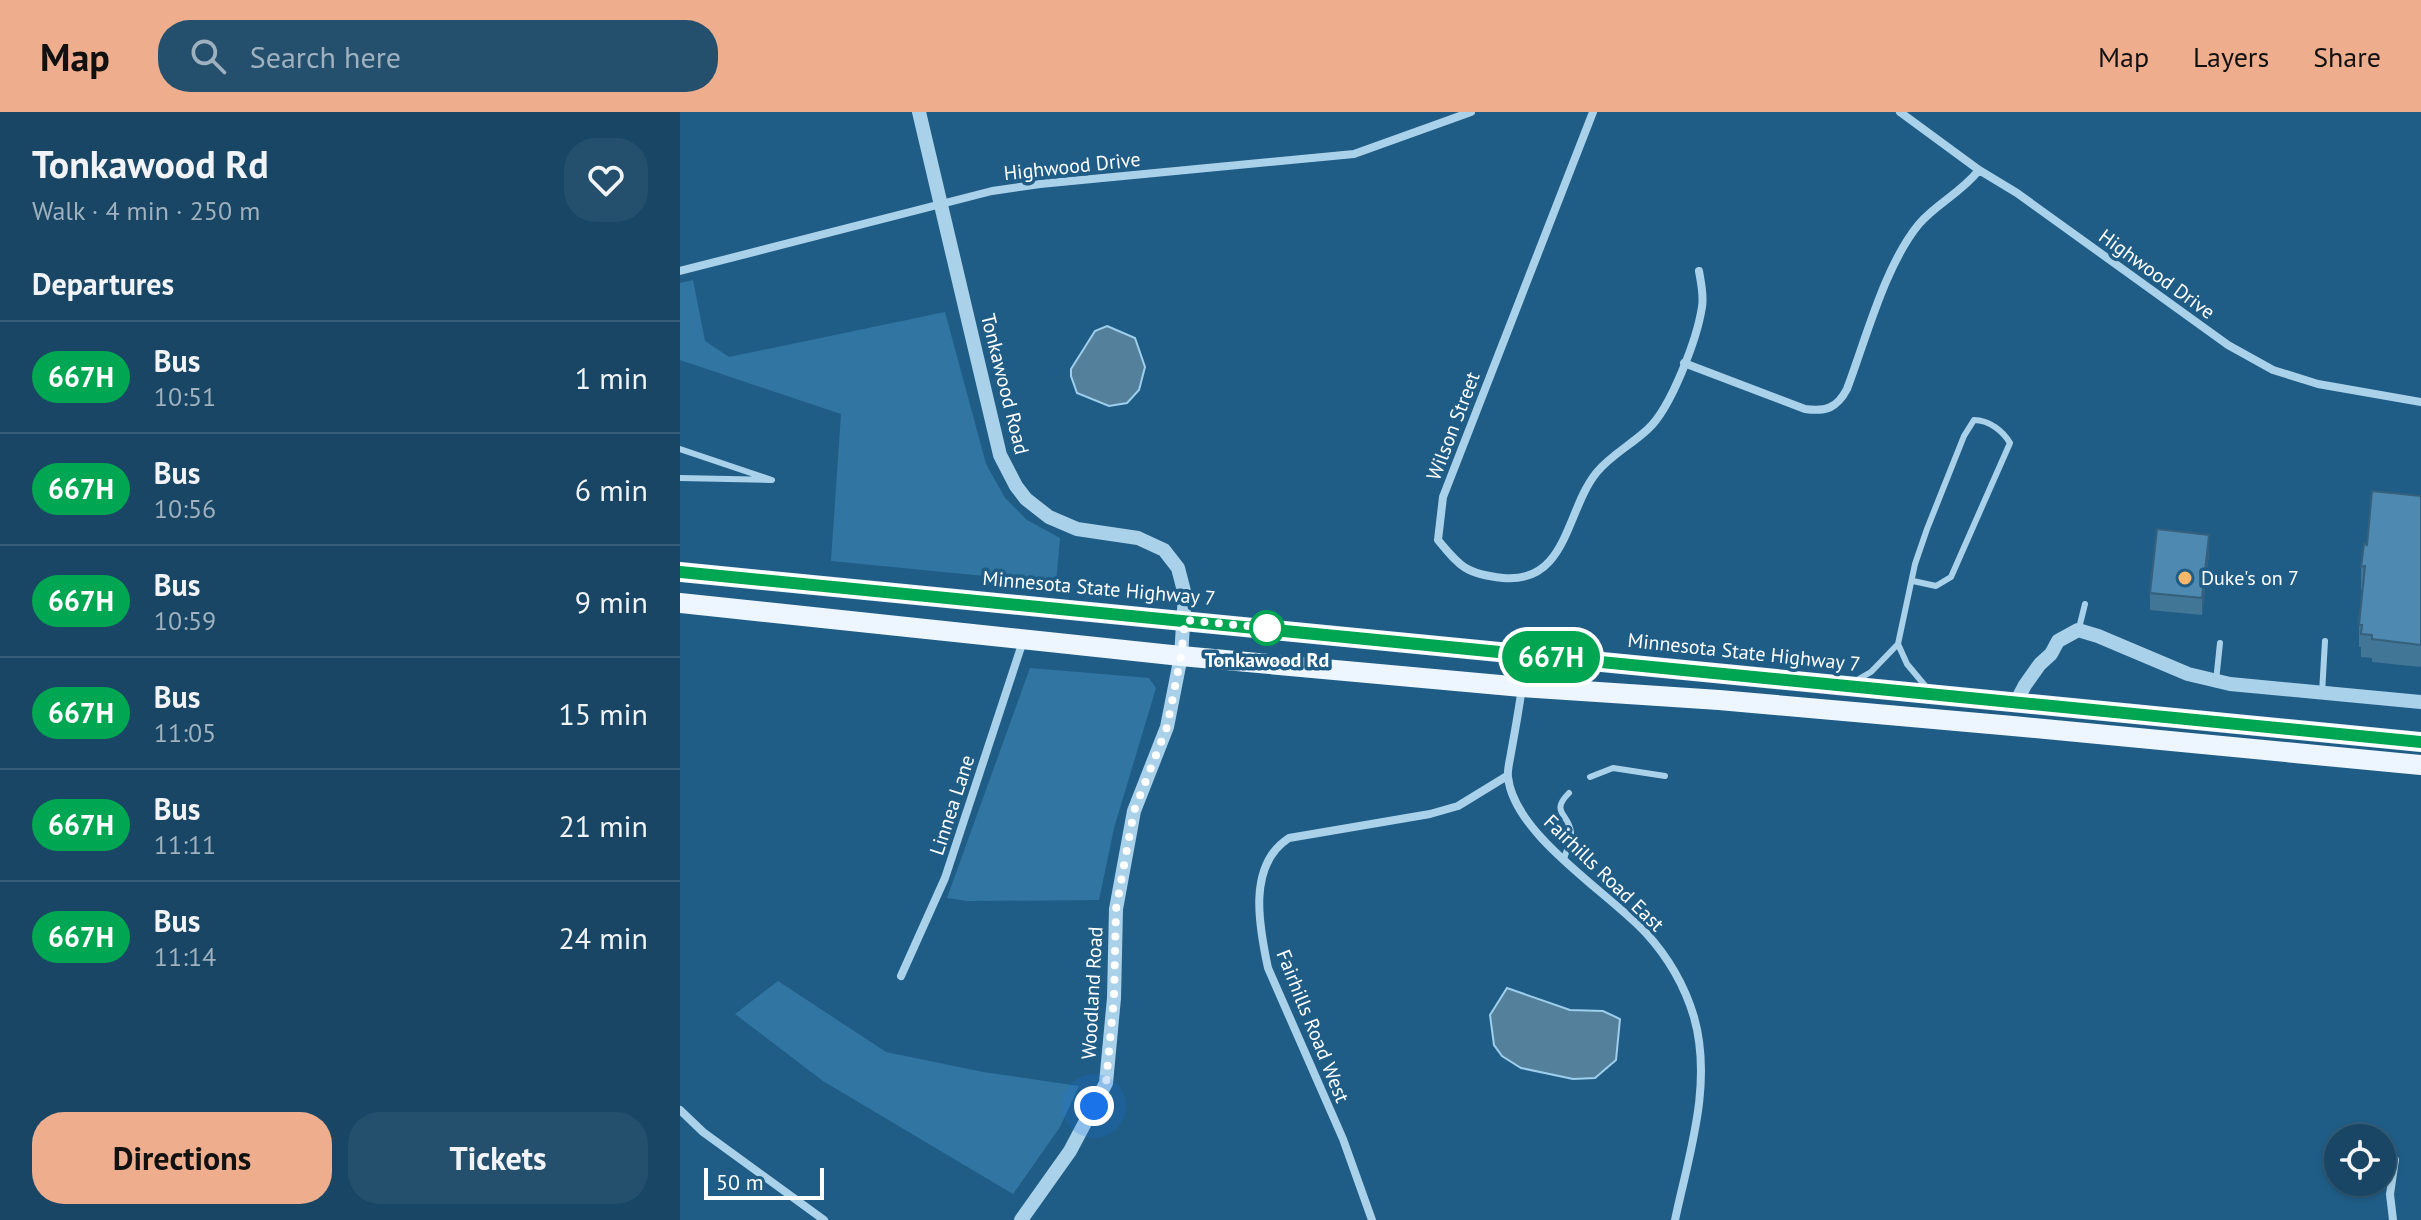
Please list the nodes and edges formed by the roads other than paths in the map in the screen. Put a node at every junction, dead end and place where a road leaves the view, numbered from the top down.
1 (919, 112) edge
2 (1471, 112) edge
3 (1593, 112) edge
4 (1900, 112) edge
5 (1979, 170) junction
6 (940, 204) junction
7 (680, 271) edge
8 (1699, 271) dead end
9 (1684, 363) junction
10 (2421, 402) edge
11 (680, 449) edge
12 (680, 478) edge
13 (680, 572) edge
14 (1913, 581) junction
15 (680, 603) edge
16 (2085, 604) dead end
17 (1185, 620) junction
18 (2078, 630) junction
19 (1024, 640) junction
20 (2325, 641) dead end
21 (2220, 643) dead end
22 (1898, 644) junction
23 (1181, 656) junction
24 (2216, 681) junction
25 (1847, 686) junction
26 (1522, 687) junction
27 (2322, 693) junction
28 (1932, 694) junction
29 (2016, 702) junction
30 (2421, 702) edge
31 (2421, 742) edge
32 (2421, 765) edge
33 (1507, 776) junction
34 (1665, 776) dead end
35 (1590, 777) dead end
36 (1569, 793) dead end
37 (1564, 859) junction
38 (901, 976) dead end
39 (680, 1110) edge
40 (2390, 1196) edge
41 (824, 1220) edge
42 (1021, 1220) edge
43 (1372, 1220) edge
44 (1675, 1220) edge
45 (2393, 1220) edge

1 - 6 street, Tonkawood Road
2 - 6 street, Highwood Drive
3 - 9 street, Wilson Street
4 - 5 street, Highwood Drive
5 - 9 street
5 - 10 street, Highwood Drive
6 - 7 street, Highwood Drive
6 - 17 street, Tonkawood Road
8 - 9 street, Wilson Street
11 - 12 lane
13 - 17 main road, Minnesota State Highway 7
14 - 14 lane
14 - 22 lane
15 - 19 main road
16 - 18 lane
17 - 23 street, Tonkawood Road
17 - 25 main road, Minnesota State Highway 7
18 - 24 street
18 - 29 street
19 - 23 main road
19 - 38 street, Linnea Lane
20 - 27 lane
21 - 24 lane
22 - 25 lane
22 - 28 lane
23 - 26 main road
23 - 42 street, Woodland Road
24 - 27 street
25 - 28 main road, Minnesota State Highway 7
26 - 32 main road
26 - 33 street
27 - 30 street
28 - 29 main road, Minnesota State Highway 7
29 - 31 main road, Minnesota State Highway 7
33 - 37 street, Fairhills Road East
33 - 43 street, Fairhills Road West
34 - 35 lane
36 - 37 lane
37 - 44 street, Fairhills Road East
39 - 41 street
40 - 45 street

